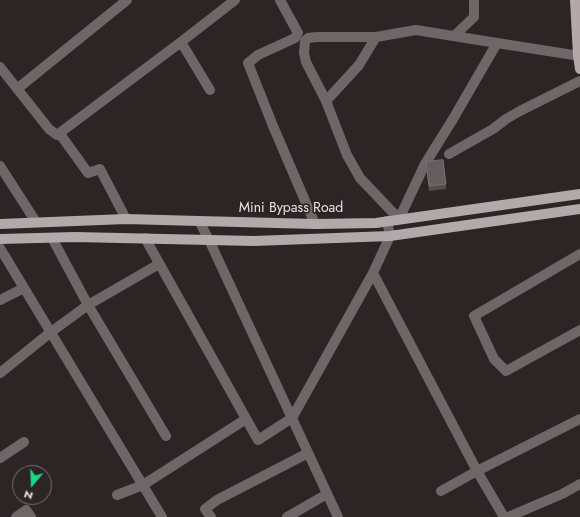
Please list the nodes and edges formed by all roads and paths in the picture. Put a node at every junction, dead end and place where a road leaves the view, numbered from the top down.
1 (127, 0) edge
2 (235, 0) edge
3 (280, 0) edge
4 (474, 0) edge
5 (575, 0) edge
6 (454, 36) junction
7 (376, 37) junction
8 (181, 42) junction
9 (497, 43) junction
10 (579, 56) edge
11 (0, 67) edge
12 (580, 69) edge
13 (580, 81) edge
14 (18, 89) junction
15 (210, 90) dead end
16 (326, 102) junction
17 (60, 134) junction
18 (449, 154) dead end
19 (0, 166) edge
20 (580, 194) edge
21 (580, 209) edge
22 (126, 219) junction
23 (399, 219) junction
24 (386, 221) junction
25 (36, 222) junction
26 (199, 222) junction
27 (0, 224) edge
28 (315, 224) junction
29 (390, 236) junction
30 (52, 238) junction
31 (145, 238) junction
32 (0, 239) edge
33 (209, 240) junction
34 (0, 248) edge
35 (580, 254) edge
36 (159, 264) junction
37 (373, 273) junction
38 (24, 288) junction
39 (0, 300) edge
40 (88, 305) junction
41 (580, 330) edge
42 (51, 332) junction
43 (0, 372) edge
44 (292, 418) junction
45 (246, 419) junction
46 (580, 419) edge
47 (166, 436) dead end
48 (24, 442) dead end
49 (308, 453) junction
50 (0, 458) edge
51 (477, 470) junction
52 (580, 484) edge
53 (143, 485) junction
54 (441, 491) dead end
55 (327, 494) junction
56 (117, 495) dead end
57 (16, 517) edge
58 (31, 517) edge
59 (162, 517) edge
60 (211, 517) edge
61 (287, 517) edge
62 (338, 517) edge
63 (504, 517) edge
64 (508, 517) edge

1 - 14 street
2 - 8 street
3 - 28 street
4 - 6 street
5 - 10 main road
6 - 7 street
6 - 9 street
7 - 16 street
7 - 16 street
8 - 15 street
8 - 17 street
9 - 10 street
9 - 23 street
10 - 12 main road
11 - 14 street
13 - 18 street
14 - 17 street
16 - 23 street
17 - 22 street
19 - 25 street
20 - 23 main road, Mini Bypass Road
21 - 29 main road, Mini Bypass Road
22 - 25 main road, Mini Bypass Road
22 - 26 main road, Mini Bypass Road
23 - 24 main road, Mini Bypass Road
24 - 28 main road, Mini Bypass Road
24 - 29 street
25 - 27 main road, Mini Bypass Road
26 - 28 main road, Mini Bypass Road
26 - 33 street
29 - 33 main road, Mini Bypass Road
29 - 37 street
30 - 31 main road, Mini Bypass Road
30 - 32 main road, Mini Bypass Road
30 - 40 street
31 - 33 main road, Mini Bypass Road
31 - 36 street
33 - 44 street
34 - 38 street
35 - 41 street
36 - 40 street
36 - 45 street
37 - 44 street
37 - 51 street
38 - 39 street
38 - 42 street
40 - 42 street
40 - 47 street
42 - 43 street
42 - 53 street
44 - 45 street
44 - 49 street
45 - 53 street
46 - 51 street
48 - 50 street
49 - 55 street
49 - 60 street
51 - 54 street
51 - 63 street
52 - 64 street
53 - 56 street
53 - 59 street
55 - 61 street
55 - 62 street
57 - 58 street

